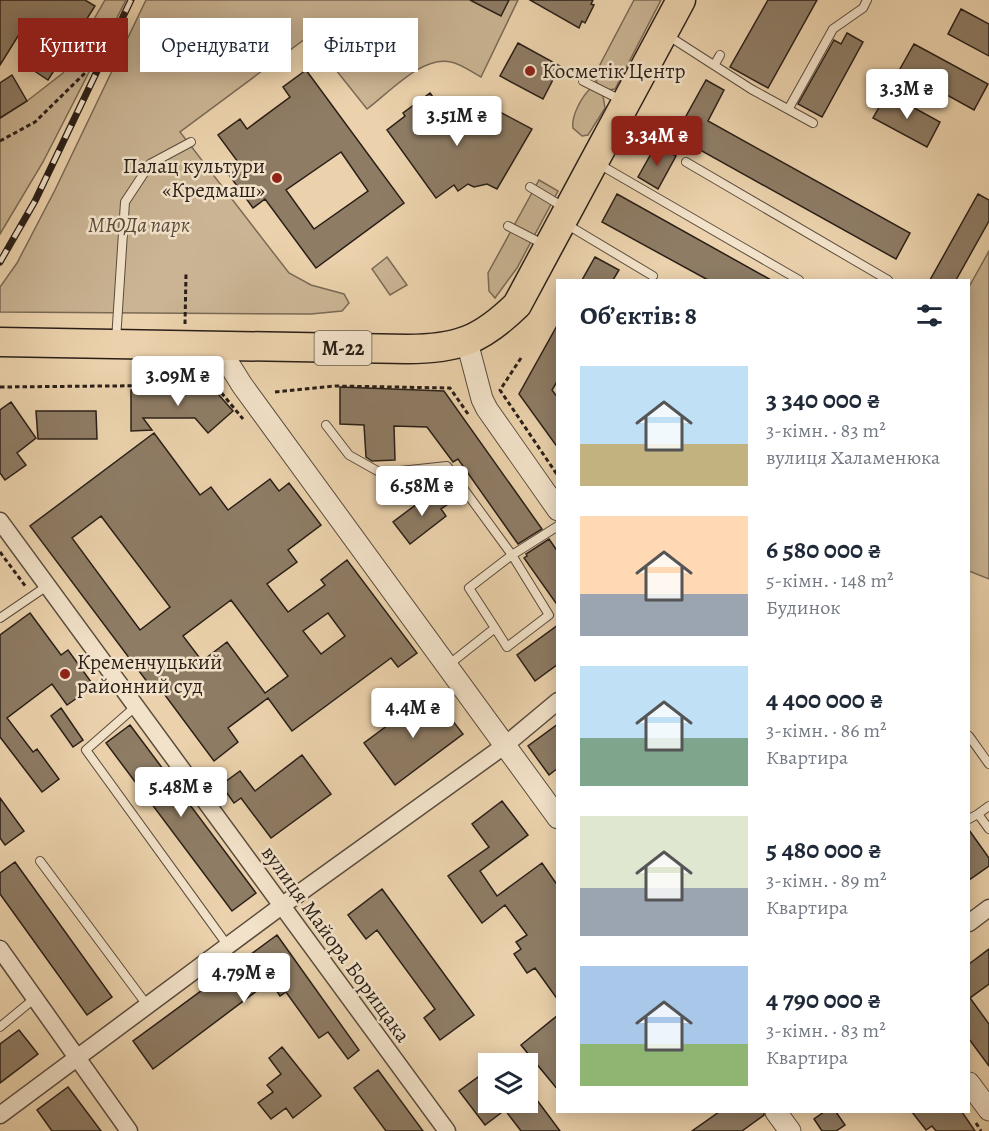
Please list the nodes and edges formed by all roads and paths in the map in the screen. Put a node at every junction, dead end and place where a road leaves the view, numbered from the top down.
1 (681, 0) edge
2 (867, 0) edge
3 (663, 33) junction
4 (720, 55) dead end
5 (715, 64) junction
6 (86, 72) dead end
7 (583, 81) dead end
8 (626, 102) junction
9 (789, 108) junction
10 (813, 123) dead end
11 (0, 141) edge
12 (191, 142) dead end
13 (594, 161) junction
14 (686, 162) dead end
15 (530, 187) dead end
16 (565, 216) junction
17 (508, 226) dead end
18 (548, 246) junction
19 (186, 274) dead end
20 (655, 279) edge
21 (797, 279) edge
22 (886, 279) edge
23 (185, 326) dead end
24 (0, 342) edge
25 (467, 342) junction
26 (115, 344) junction
27 (218, 345) junction
28 (521, 358) dead end
29 (0, 387) edge
30 (428, 387) dead end
31 (275, 392) dead end
32 (326, 425) dead end
33 (249, 427) dead end
34 (556, 473) edge
35 (556, 507) edge
36 (0, 521) edge
37 (556, 527) edge
38 (0, 552) edge
39 (512, 555) junction
40 (47, 586) junction
41 (32, 596) junction
42 (0, 618) edge
43 (495, 628) junction
44 (447, 666) junction
45 (556, 703) edge
46 (135, 707) junction
47 (970, 737) edge
48 (504, 746) junction
49 (989, 764) edge
50 (989, 806) edge
51 (978, 814) junction
52 (556, 815) edge
53 (970, 818) edge
54 (989, 829) edge
55 (40, 861) dead end
56 (280, 907) junction
57 (989, 908) edge
58 (970, 921) edge
59 (228, 946) junction
60 (0, 949) edge
61 (35, 998) junction
62 (147, 1005) junction
63 (0, 1027) edge
64 (76, 1057) junction
65 (970, 1084) edge
66 (989, 1110) edge
67 (777, 1113) edge
68 (0, 1114) edge
69 (129, 1131) edge
70 (447, 1131) edge
71 (790, 1131) edge

1 - 3 highway, М-22
2 - 9 lane
3 - 5 lane
3 - 8 highway, М-22
4 - 5 lane
5 - 9 lane
6 - 11 path
7 - 8 lane
8 - 13 highway, М-22
9 - 10 lane
12 - 26 lane
13 - 16 highway, М-22
13 - 21 lane
14 - 22 lane
15 - 16 lane
16 - 18 highway, М-22
16 - 20 lane
17 - 18 lane
18 - 25 highway, М-22
19 - 23 path
24 - 26 highway, М-22
25 - 27 highway, М-22
25 - 35 street
26 - 27 highway, М-22
27 - 44 street
28 - 34 path
29 - 33 path
30 - 31 path
32 - 39 lane
36 - 40 street, вулиця Майора Борищака
37 - 39 lane
38 - 41 path
39 - 43 lane
39 - 43 lane
40 - 41 lane
40 - 46 street, вулиця Майора Борищака
41 - 42 lane
43 - 44 lane
44 - 48 street
45 - 48 street
46 - 56 street, вулиця Майора Борищака
46 - 59 lane
47 - 49 lane
48 - 52 street
48 - 56 street
50 - 51 lane
51 - 53 lane
51 - 54 lane
55 - 62 lane
56 - 59 street
56 - 70 street, вулиця Майора Борищака
57 - 58 street
59 - 62 street
60 - 61 street
61 - 63 lane
61 - 64 street
62 - 64 street
64 - 68 street
64 - 69 street
65 - 66 street
67 - 71 street

